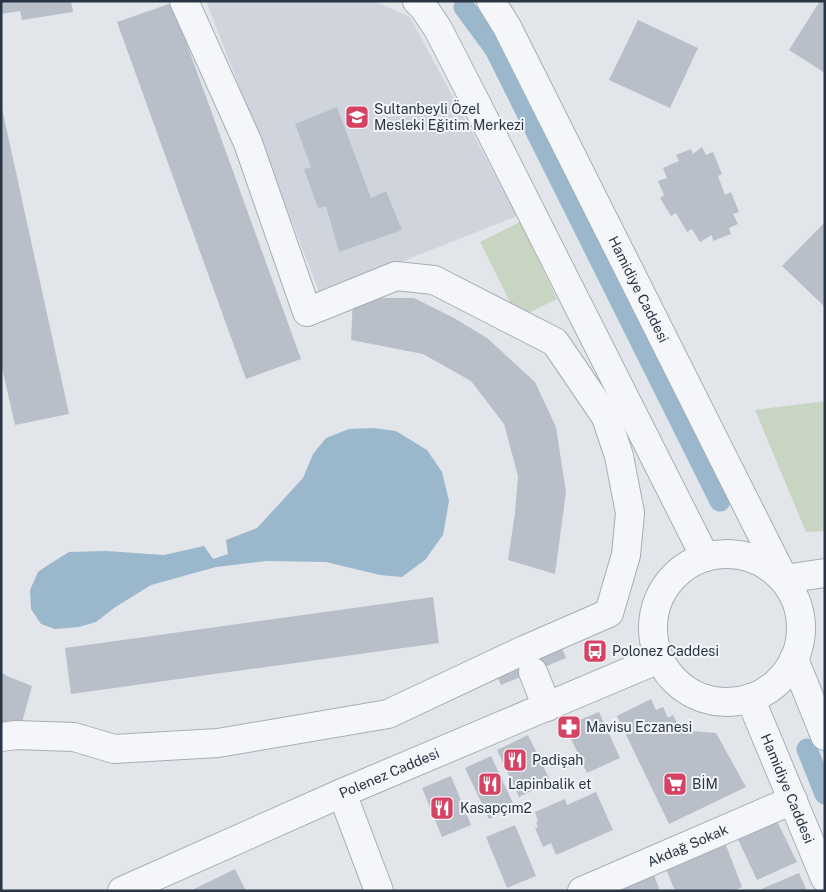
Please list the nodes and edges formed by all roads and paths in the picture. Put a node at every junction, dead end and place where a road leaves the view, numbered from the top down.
1 (184, 1) edge
2 (495, 1) edge
3 (491, 2) edge
4 (432, 8) edge
5 (705, 556) junction
6 (825, 573) edge
7 (784, 579) junction
8 (660, 659) junction
9 (794, 659) junction
10 (528, 660) junction
11 (750, 698) junction
12 (546, 707) junction
13 (822, 721) edge
14 (1, 737) edge
15 (342, 793) junction
16 (792, 800) junction
17 (825, 878) edge
18 (122, 891) edge
19 (379, 891) edge
20 (582, 891) edge

1 - 10 street
2 - 3 street
3 - 7 street, Hamidiye Caddesi
4 - 5 street
5 - 7 street
5 - 8 street
6 - 7 street
7 - 9 street
8 - 11 street
8 - 12 street, Polenez Caddesi
9 - 11 street
9 - 13 street
10 - 12 street
10 - 14 street
11 - 16 street, Hamidiye Caddesi
12 - 15 street, Polenez Caddesi
15 - 18 street, Polenez Caddesi
15 - 19 street
16 - 17 street, Hamidiye Caddesi
16 - 20 street, Akdağ Sokak

